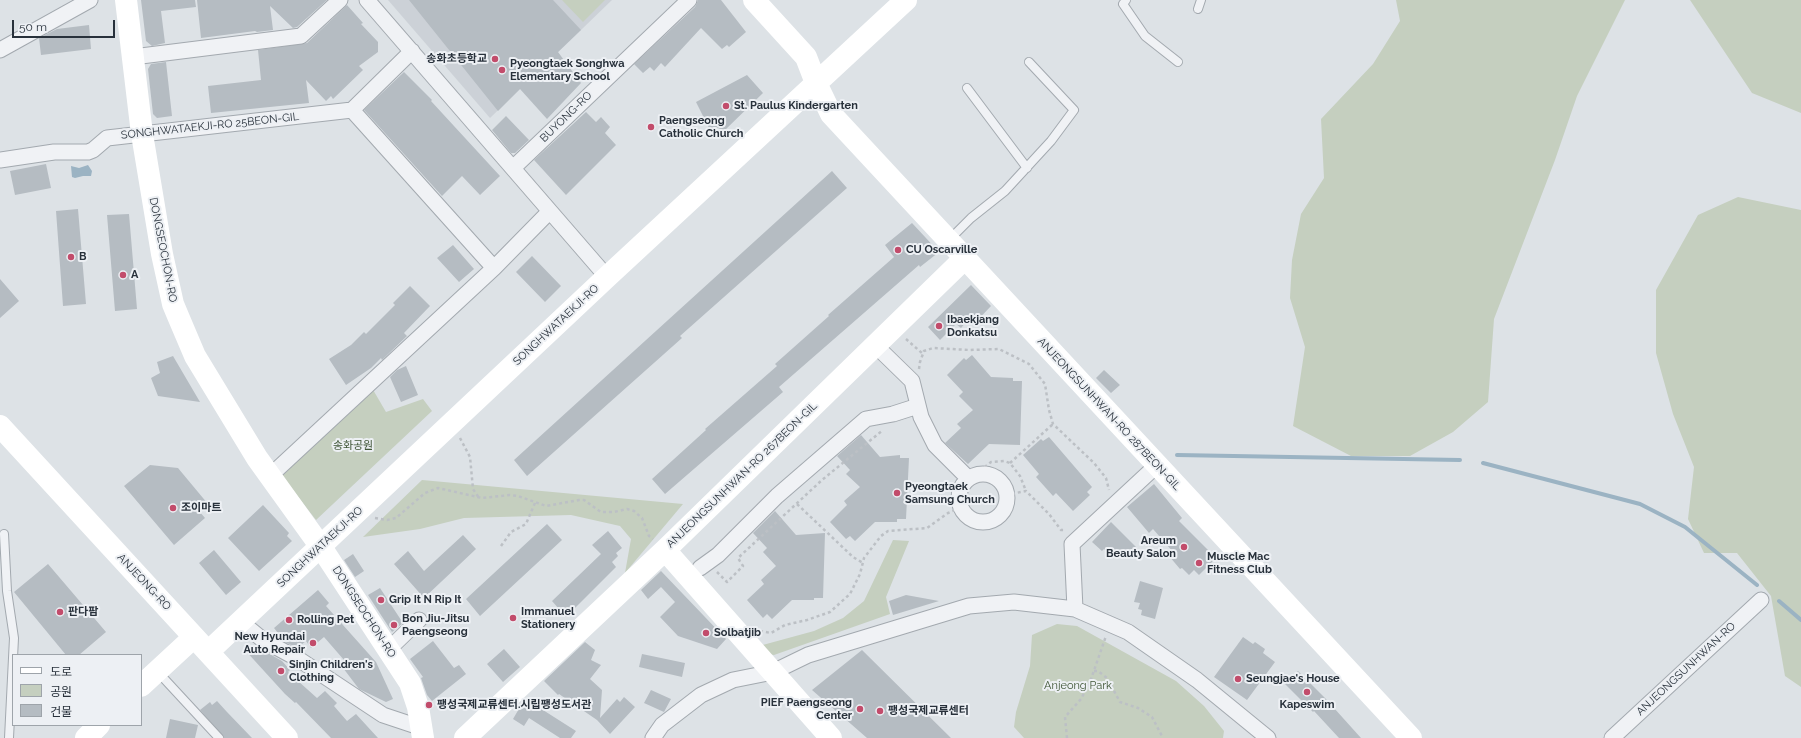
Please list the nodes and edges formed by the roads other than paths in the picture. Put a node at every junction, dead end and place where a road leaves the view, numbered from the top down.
1 (90, 0) edge
2 (126, 0) edge
3 (340, 0) edge
4 (367, 0) edge
5 (689, 0) edge
6 (754, 0) edge
7 (906, 0) edge
8 (1126, 0) edge
9 (1200, 0) edge
10 (1198, 9) dead end
11 (0, 50) edge
12 (412, 50) junction
13 (133, 57) junction
14 (1029, 62) dead end
15 (1178, 62) dead end
16 (816, 83) junction
17 (967, 88) dead end
18 (352, 110) junction
19 (142, 134) junction
20 (0, 160) edge
21 (513, 168) junction
22 (1027, 168) junction
23 (549, 212) junction
24 (948, 241) junction
25 (965, 258) junction
26 (494, 268) junction
27 (607, 277) junction
28 (875, 345) junction
29 (918, 406) junction
30 (0, 426) edge
31 (1156, 466) junction
32 (271, 475) junction
33 (973, 476) junction
34 (4, 534) dead end
35 (322, 547) junction
36 (668, 547) junction
37 (704, 565) road end
38 (1761, 600) dead end
39 (1075, 609) junction
40 (419, 620) dead end
41 (240, 621) junction
42 (201, 644) junction
43 (389, 650) junction
44 (13, 654) edge
45 (157, 671) junction
46 (772, 672) junction
47 (12, 678) edge
48 (142, 685) edge
49 (99, 726) edge
50 (422, 733) edge
51 (9, 738) edge
52 (86, 738) edge
53 (219, 738) edge
54 (287, 738) edge
55 (465, 738) edge
56 (653, 738) edge
57 (831, 738) edge
58 (1268, 738) edge
59 (1411, 738) edge
60 (1612, 738) edge

1 - 11 street
2 - 13 street, DONGSEOCHON-RO
3 - 13 street
4 - 12 street
5 - 21 street, BUYONG-RO
6 - 16 street
7 - 16 street, SONGHWATAEKJI-RO
8 - 15 lane
9 - 10 lane
12 - 18 street
12 - 21 street
13 - 19 street, DONGSEOCHON-RO
14 - 22 lane
16 - 24 street, ANJEONGSUNHWAN-RO 287BEON-GIL
16 - 27 street, SONGHWATAEKJI-RO
17 - 22 lane
18 - 19 street, SONGHWATAEKJI-RO 25BEON-GIL
18 - 26 street
19 - 20 street, SONGHWATAEKJI-RO 25BEON-GIL
19 - 32 street, DONGSEOCHON-RO
21 - 23 street
22 - 24 lane
23 - 26 street
23 - 27 street
24 - 25 street, ANJEONGSUNHWAN-RO 287BEON-GIL
25 - 28 street, ANJEONGSUNHWAN-RO 267BEON-GIL
25 - 31 street, ANJEONGSUNHWAN-RO 287BEON-GIL
26 - 32 street
27 - 35 street, SONGHWATAEKJI-RO
28 - 29 street
28 - 36 street, ANJEONGSUNHWAN-RO 267BEON-GIL
29 - 33 street
29 - 37 street
30 - 42 street, ANJEONG-RO
31 - 39 street
31 - 59 street, ANJEONGSUNHWAN-RO 287BEON-GIL
32 - 35 street, DONGSEOCHON-RO
33 - 33 street
34 - 44 lane
35 - 41 street, SONGHWATAEKJI-RO
35 - 43 street, DONGSEOCHON-RO
36 - 46 street, ANJEONGSUNHWAN-RO 267BEON-GIL
36 - 55 street
38 - 60 street, ANJEONGSUNHWAN-RO
39 - 46 street
39 - 58 street
40 - 43 street
41 - 42 street, SONGHWATAEKJI-RO
41 - 50 street
42 - 45 street, SONGHWATAEKJI-RO
42 - 54 street, ANJEONG-RO
43 - 50 street, DONGSEOCHON-RO
45 - 48 street, SONGHWATAEKJI-RO
45 - 53 lane
46 - 56 street
46 - 57 street, ANJEONGSUNHWAN-RO 267BEON-GIL
47 - 51 lane
49 - 52 street

